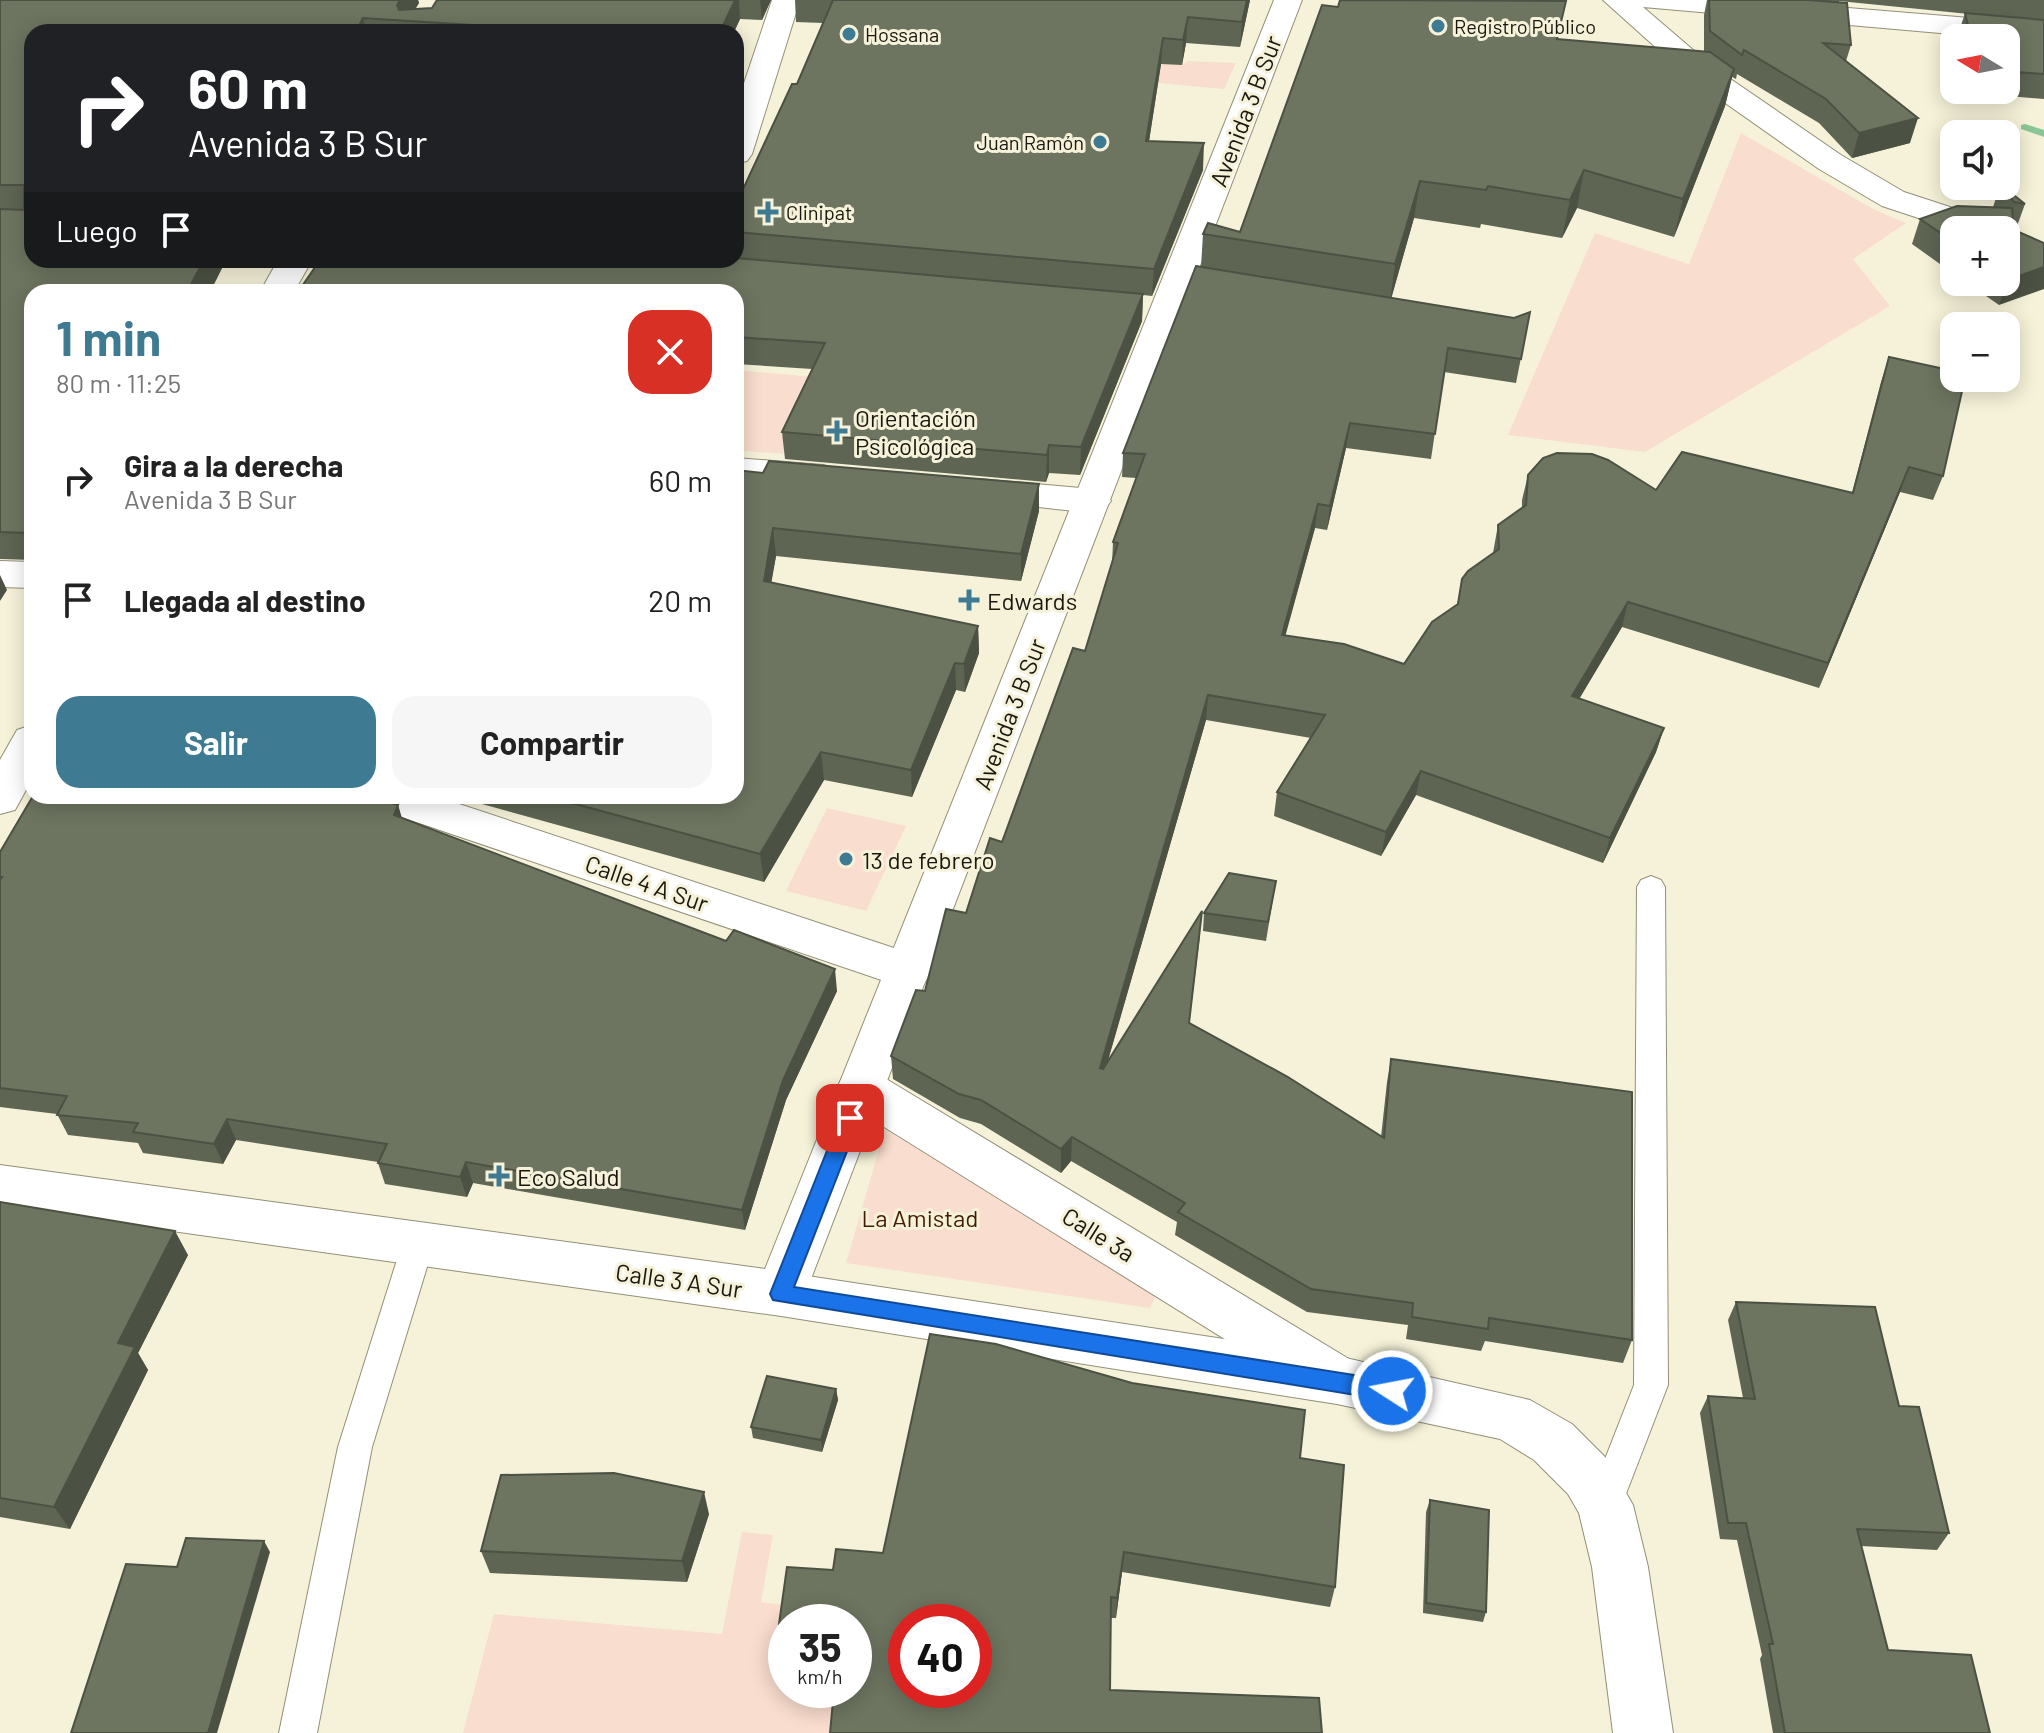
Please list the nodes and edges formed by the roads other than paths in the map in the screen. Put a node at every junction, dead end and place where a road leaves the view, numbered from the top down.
1 (786, 0) edge
2 (1288, 0) edge
3 (1617, 0) edge
4 (1648, 0) edge
5 (2044, 33) edge
6 (744, 129) edge
7 (1945, 216) edge
8 (744, 471) edge
9 (860, 481) edge
10 (937, 488) edge
11 (1092, 501) junction
12 (0, 574) edge
13 (24, 575) edge
14 (24, 755) edge
15 (0, 799) edge
16 (411, 804) edge
17 (1651, 887) dead end
18 (908, 971) junction
19 (861, 1088) junction
20 (0, 1186) edge
21 (418, 1244) junction
22 (781, 1294) junction
23 (1337, 1380) junction
24 (1605, 1505) junction
25 (298, 1733) edge
26 (1643, 1733) edge

1 - 6 street
2 - 11 street, Avenida 3 B Sur
3 - 7 street
4 - 5 street
8 - 9 street
10 - 11 street
11 - 18 street, Avenida 3 B Sur
12 - 13 street
14 - 15 street
16 - 18 street, Calle 4 A Sur
17 - 24 lane
18 - 19 street, Avenida 3 B Sur
19 - 22 street, Avenida 3 B Sur
19 - 23 street, Calle 3a
20 - 21 street, Calle 3 A Sur
21 - 22 street, Calle 3 A Sur
21 - 25 lane
22 - 23 street, Calle 3 A Sur
23 - 24 street, Calle 3 A Sur
24 - 26 street

